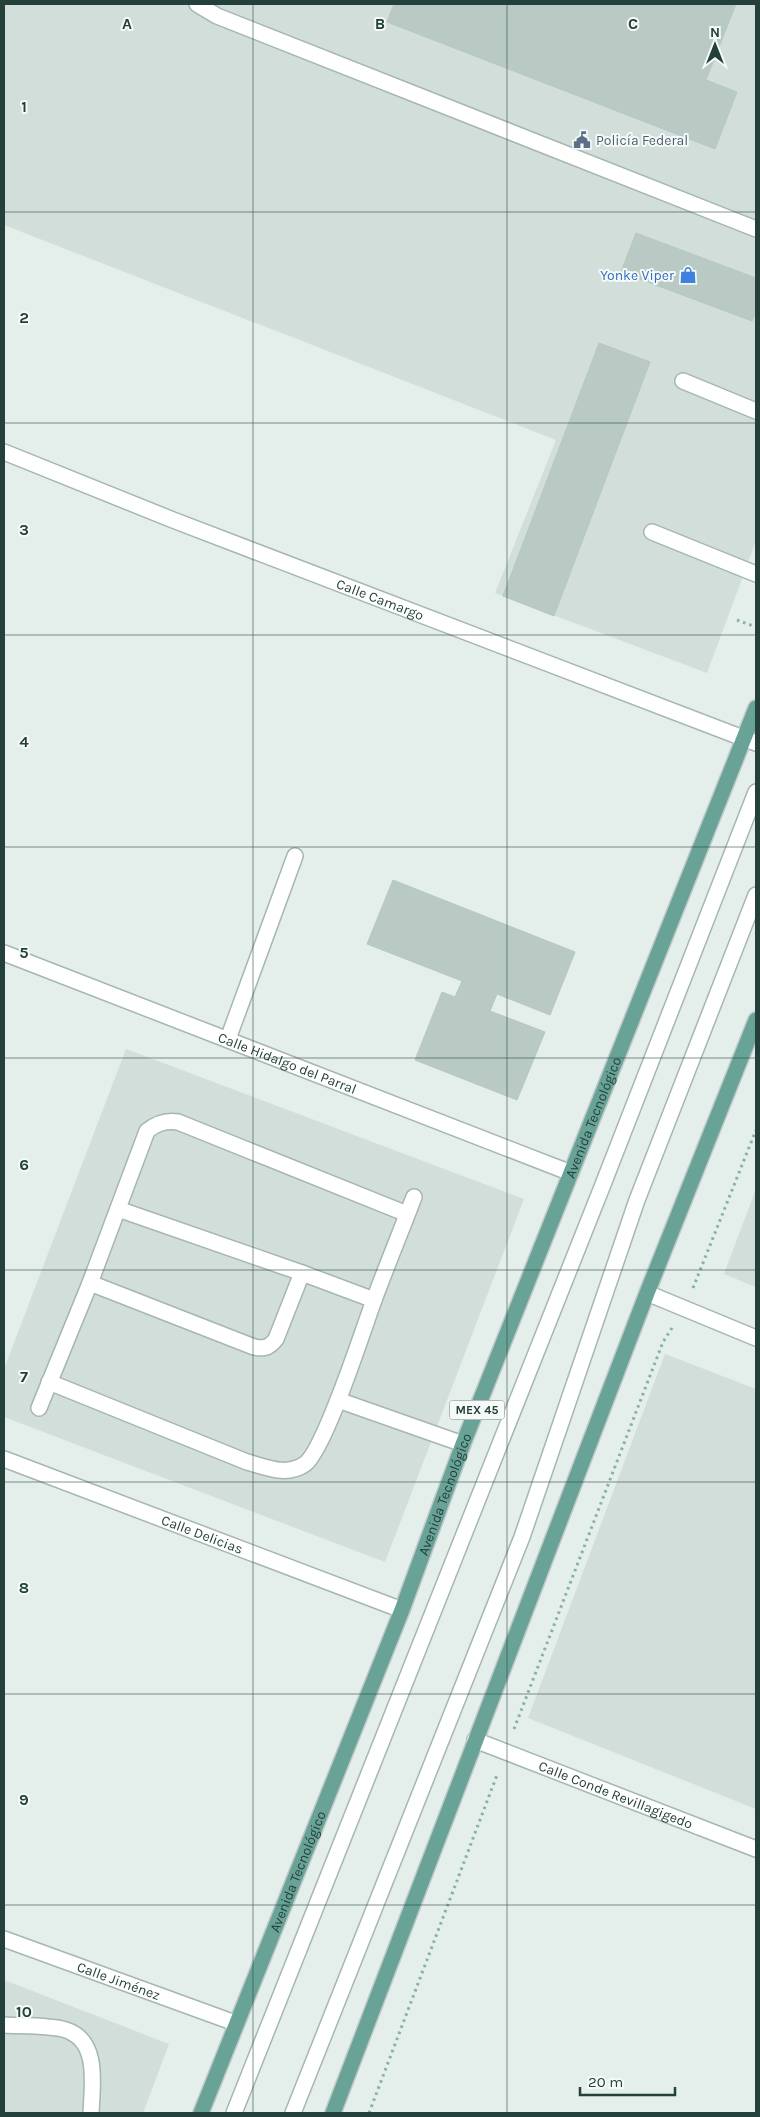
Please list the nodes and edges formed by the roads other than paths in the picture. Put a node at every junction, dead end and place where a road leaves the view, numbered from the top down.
1 (197, 4) edge
2 (756, 229) edge
3 (683, 381) dead end
4 (756, 411) edge
5 (4, 452) edge
6 (652, 532) dead end
7 (756, 574) edge
8 (756, 708) edge
9 (750, 741) edge
10 (756, 792) edge
11 (295, 856) dead end
12 (756, 895) edge
13 (4, 953) edge
14 (756, 1020) edge
15 (228, 1039) junction
16 (571, 1173) junction
17 (414, 1197) dead end
18 (118, 1209) junction
19 (408, 1214) junction
20 (302, 1273) junction
21 (90, 1283) junction
22 (647, 1293) junction
23 (374, 1300) junction
24 (756, 1338) edge
25 (49, 1382) junction
26 (338, 1400) junction
27 (39, 1408) dead end
28 (463, 1444) junction
29 (4, 1459) edge
30 (402, 1610) junction
31 (475, 1740) junction
32 (756, 1850) edge
33 (4, 1939) edge
34 (235, 2023) junction
35 (4, 2025) edge
36 (91, 2113) edge
37 (201, 2113) edge
38 (234, 2113) edge
39 (294, 2113) edge
40 (333, 2113) edge

1 - 2 street
3 - 4 street
5 - 9 street, Calle Camargo
6 - 7 street
8 - 9 main road, Avenida Tecnológico / MEX 45
9 - 16 main road, Avenida Tecnológico / MEX 45
10 - 38 street
11 - 15 street
12 - 39 street
13 - 15 street, Calle Hidalgo del Parral
14 - 22 main road
15 - 16 street, Calle Hidalgo del Parral
16 - 28 main road, Avenida Tecnológico / MEX 45
17 - 19 street
18 - 19 street
18 - 20 street
18 - 21 street
19 - 23 street
20 - 21 street
20 - 23 street
21 - 25 street
22 - 24 street
22 - 31 main road
23 - 26 street
25 - 26 street
25 - 27 street
26 - 28 street
28 - 30 main road, Avenida Tecnológico / MEX 45
29 - 30 street, Calle Delicias
30 - 34 main road, Avenida Tecnológico / MEX 45
31 - 32 street, Calle Conde Revillagigedo
31 - 40 main road
33 - 34 street, Calle Jiménez
34 - 37 main road, Avenida Tecnológico / MEX 45
35 - 36 street

